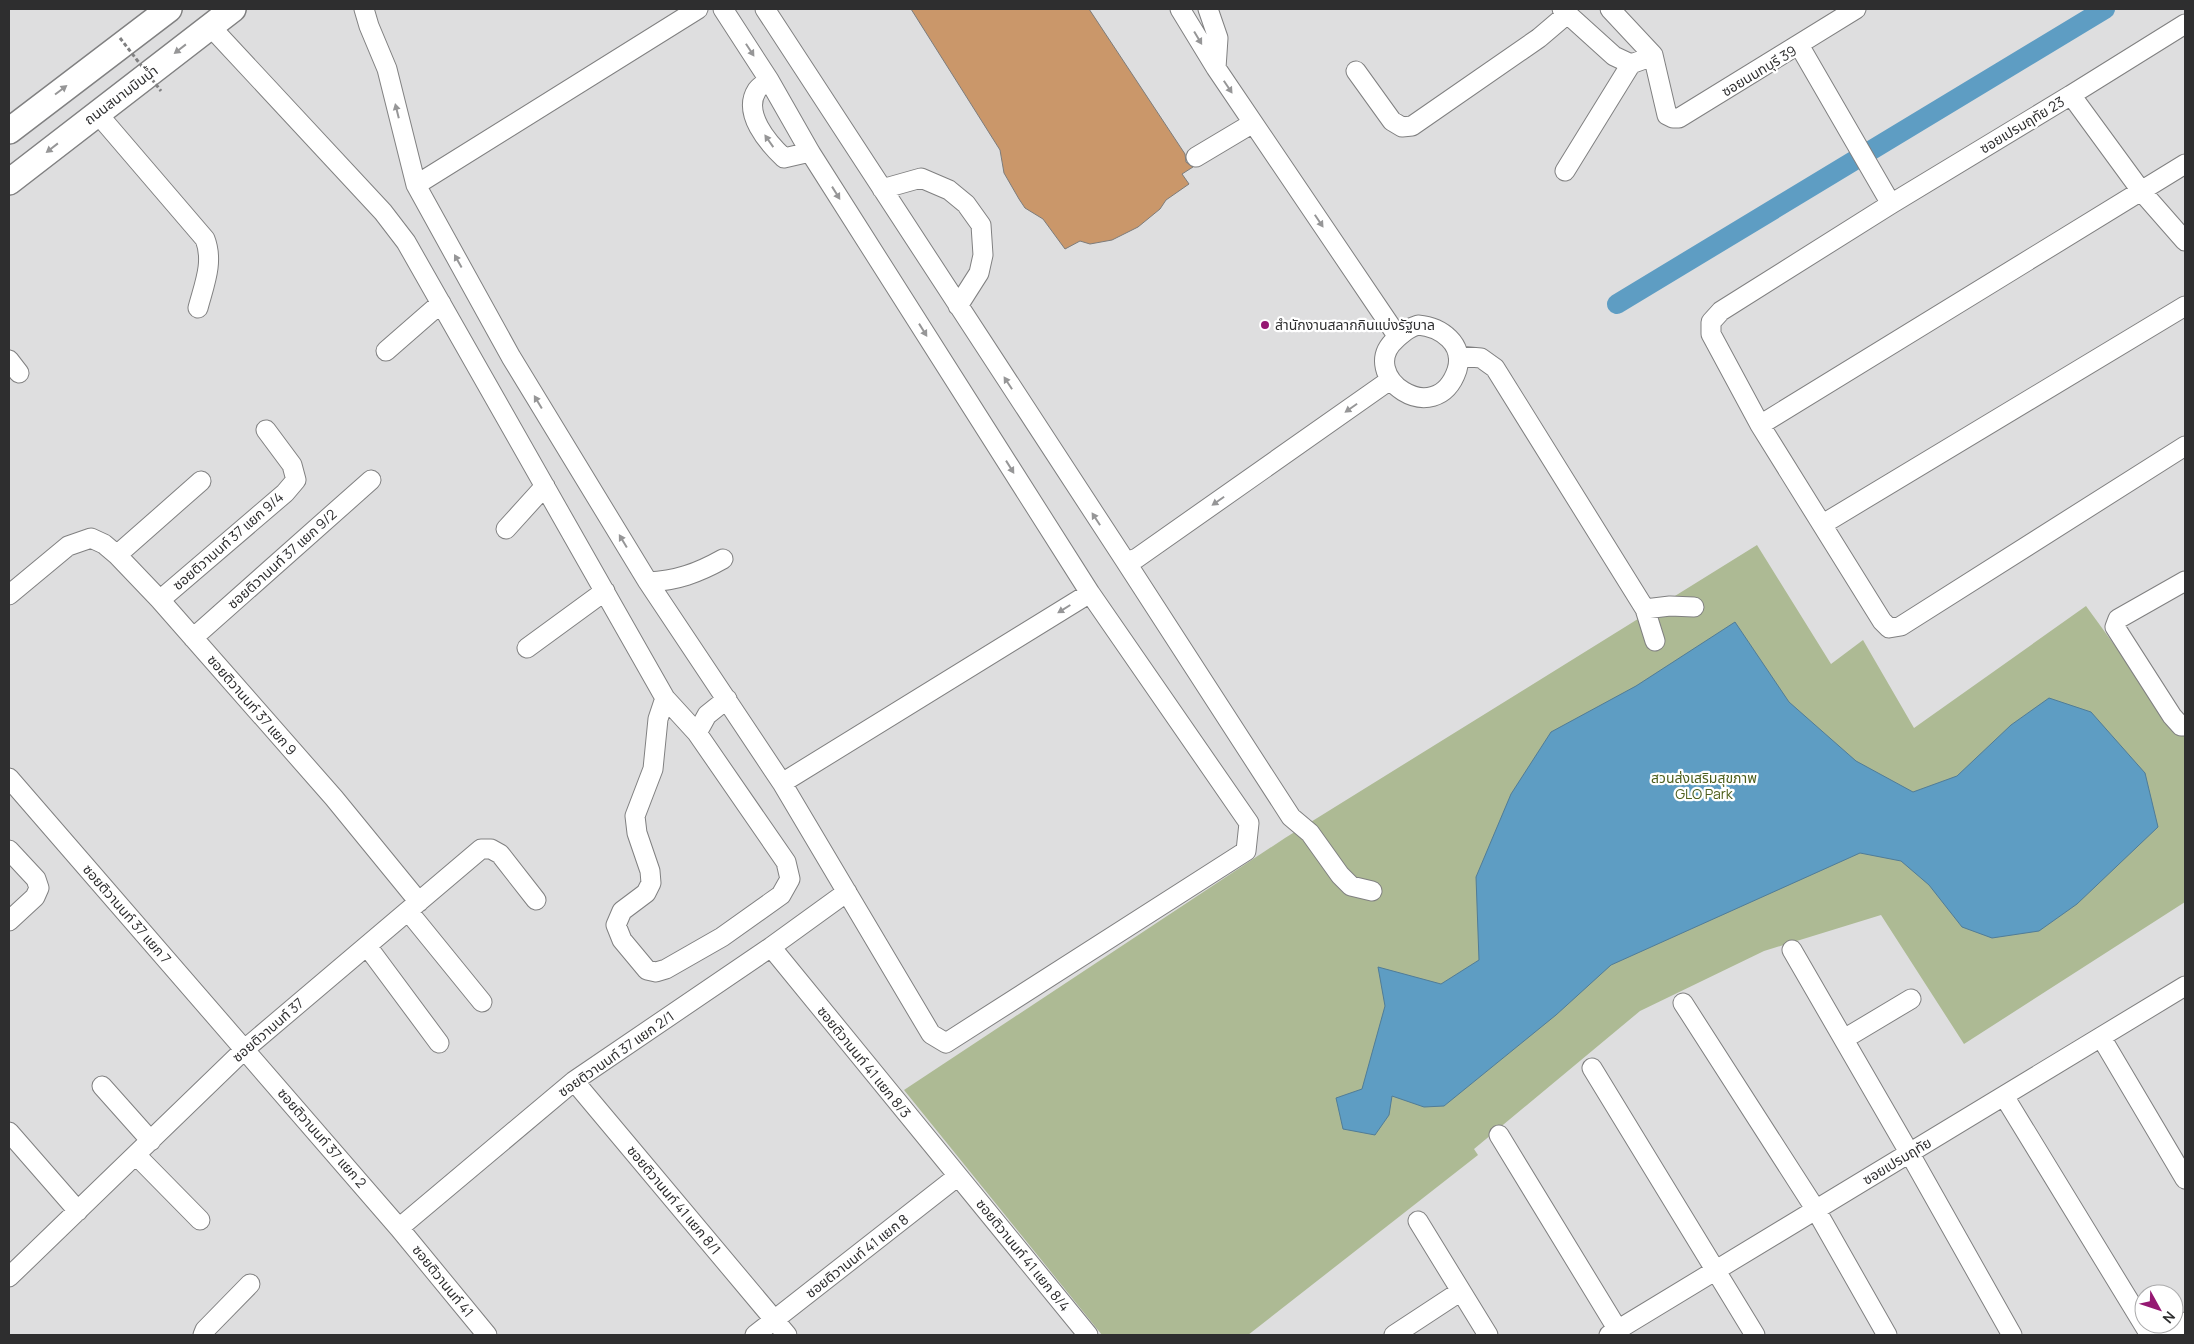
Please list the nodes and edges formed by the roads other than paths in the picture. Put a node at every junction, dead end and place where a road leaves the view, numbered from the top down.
1 (169, 9) edge
2 (233, 9) edge
3 (364, 9) edge
4 (698, 9) edge
5 (723, 9) edge
6 (765, 9) edge
7 (1180, 9) edge
8 (1208, 9) edge
9 (1610, 9) edge
10 (1856, 9) edge
11 (1564, 12) edge
12 (204, 17) edge
13 (2185, 24) edge
14 (1799, 45) junction
15 (1653, 55) junction
16 (1631, 64) junction
17 (1216, 68) junction
18 (1356, 72) dead end
19 (769, 80) junction
20 (2071, 95) junction
21 (97, 113) junction
22 (1253, 123) junction
23 (9, 131) edge
24 (810, 152) junction
25 (1196, 157) dead end
26 (2185, 164) edge
27 (1565, 171) dead end
28 (9, 182) edge
29 (416, 185) junction
30 (882, 189) junction
31 (2142, 192) junction
32 (1891, 204) junction
33 (2185, 241) edge
34 (440, 303) junction
35 (958, 306) junction
36 (2185, 306) edge
37 (198, 308) dead end
38 (1398, 337) junction
39 (386, 351) dead end
40 (1458, 356) junction
41 (1390, 380) junction
42 (1760, 424) junction
43 (266, 430) dead end
44 (2185, 446) edge
45 (371, 480) dead end
46 (201, 481) dead end
47 (545, 486) junction
48 (1823, 524) junction
49 (506, 530) dead end
50 (117, 555) junction
51 (723, 559) dead end
52 (1126, 562) junction
53 (2185, 580) edge
54 (648, 582) junction
55 (605, 591) junction
56 (1090, 593) junction
57 (9, 595) edge
58 (160, 600) junction
59 (1694, 608) dead end
60 (1645, 609) junction
61 (193, 638) junction
62 (1655, 642) dead end
63 (527, 648) dead end
64 (664, 698) junction
65 (726, 699) junction
66 (2185, 726) edge
67 (697, 734) junction
68 (9, 778) edge
69 (782, 783) junction
70 (9, 850) edge
71 (1372, 891) dead end
72 (847, 892) junction
73 (536, 900) dead end
74 (413, 907) junction
75 (9, 921) edge
76 (367, 946) junction
77 (771, 947) junction
78 (1792, 950) dead end
79 (2185, 986) edge
80 (1911, 999) dead end
81 (482, 1002) dead end
82 (1683, 1003) dead end
83 (2101, 1037) junction
84 (1844, 1039) junction
85 (439, 1043) dead end
86 (244, 1049) junction
87 (1592, 1068) dead end
88 (574, 1081) junction
89 (102, 1086) dead end
90 (2004, 1096) junction
91 (9, 1132) edge
92 (1499, 1135) dead end
93 (151, 1141) junction
94 (1910, 1154) junction
95 (136, 1155) junction
96 (958, 1176) junction
97 (2185, 1179) edge
98 (1816, 1210) junction
99 (78, 1211) junction
100 (200, 1220) dead end
101 (1418, 1221) dead end
102 (399, 1228) junction
103 (1716, 1269) junction
104 (9, 1277) edge
105 (250, 1284) dead end
106 (1461, 1291) junction
107 (774, 1320) junction
108 (2185, 1322) edge
109 (1616, 1334) edge
110 (203, 1335) edge
111 (487, 1335) edge
112 (755, 1335) edge
113 (787, 1335) edge
114 (1088, 1335) edge
115 (1394, 1335) edge
116 (1488, 1335) edge
117 (1755, 1335) edge
118 (1887, 1335) edge
119 (2012, 1335) edge
120 (2150, 1335) edge
121 (2165, 1335) edge

23 -> 1 main road
2 - 12 main road, ถนนสนามบินน้ำ
29 -> 3 street
4 - 29 street
5 -> 19 street
6 - 30 street
7 -> 17 street
8 - 17 street
9 - 15 street, ซอยนนทบุรี 39
10 - 14 street
11 - 16 street
11 - 18 street
12 -> 21 main road, ถนนสนามบินน้ำ
12 - 34 street
13 - 20 street
14 - 15 street, ซอยนนทบุรี 39
14 - 32 street, ซอยนนทบุรี 39
15 - 16 street
16 - 27 street
17 -> 22 street
19 - 24 street
24 -> 19 street
20 - 31 street, ซอยเปรมฤทัย 23
20 - 32 street, ซอยเปรมฤทัย 23
21 -> 28 main road, ถนนสนามบินน้ำ
21 - 37 street
22 - 25 street
22 -> 38 street
24 -> 56 street
26 - 31 street
54 -> 29 street
30 - 35 street
30 - 35 street
31 - 33 street, ซอยเปรมฤทัย 23
31 - 42 street
32 - 42 street, ซอยเปรมฤทัย 23
34 - 39 street
34 - 47 street
52 -> 35 street
36 - 48 street
38 - 40 street
38 - 41 street
40 - 41 street
40 - 60 street
41 -> 52 street
42 - 48 street
43 - 58 street, ซอยติวานนท์ 37 แยก 9/4
44 - 48 street
45 - 61 street, ซอยติวานนท์ 37 แยก 9/2
46 - 50 street
47 - 49 street
47 - 55 street
50 - 57 street, ซอยติวานนท์ 37 แยก 9
50 - 58 street, ซอยติวานนท์ 37 แยก 9
51 - 54 street
52 - 71 street
53 - 66 street
54 - 65 street
55 - 63 street
55 - 64 street
56 -> 69 street
56 - 72 street
58 - 61 street, ซอยติวานนท์ 37 แยก 9
59 - 60 street
60 - 62 street
61 - 74 street, ซอยติวานนท์ 37 แยก 9
64 - 67 street
64 - 67 street
65 - 67 street
65 - 69 street
68 - 86 street, ซอยติวานนท์ 37 แยก 7
69 - 72 street
70 - 75 street
72 - 77 street, ซอยติวานนท์ 37 แยก 2/1
73 - 74 street, ซอยติวานนท์ 37
74 - 76 street, ซอยติวานนท์ 37
74 - 81 street, ซอยติวานนท์ 37 แยก 9
76 - 85 street
76 - 86 street, ซอยติวานนท์ 37
77 - 88 street, ซอยติวานนท์ 37 แยก 2/1
77 - 96 street, ซอยติวานนท์ 41 แยก 8/3
78 - 84 street
79 - 83 street, ซอยเปรมฤทัย
80 - 84 street
82 - 98 street
83 - 90 street, ซอยเปรมฤทัย
83 - 97 street
84 - 94 street
86 - 93 street, ซอยติวานนท์ 37
86 - 102 street, ซอยติวานนท์ 37 แยก 2
87 - 103 street
88 - 102 street, ซอยติวานนท์ 37 แยก 2/1
88 - 107 street, ซอยติวานนท์ 41 แยก 8/1
89 - 93 street
90 - 94 street, ซอยเปรมฤทัย
90 - 120 street
91 - 99 street
92 - 109 street
93 - 95 street, ซอยติวานนท์ 37
94 - 98 street, ซอยเปรมฤทัย
94 - 119 street
95 - 99 street, ซอยติวานนท์ 37
95 - 100 street
96 - 107 street, ซอยติวานนท์ 41 แยก 8
96 - 114 street, ซอยติวานนท์ 41 แยก 8/4
98 - 103 street, ซอยเปรมฤทัย
98 - 118 street
99 - 104 street, ซอยติวานนท์ 37
101 - 106 street
102 - 111 street, ซอยติวานนท์ 41
103 - 109 street, ซอยเปรมฤทัย
103 - 117 street
105 - 110 street
106 - 115 street
106 - 116 street
107 - 112 street, ซอยติวานนท์ 41 แยก 8
107 - 113 street, ซอยติวานนท์ 41 แยก 8/1
108 - 121 street

